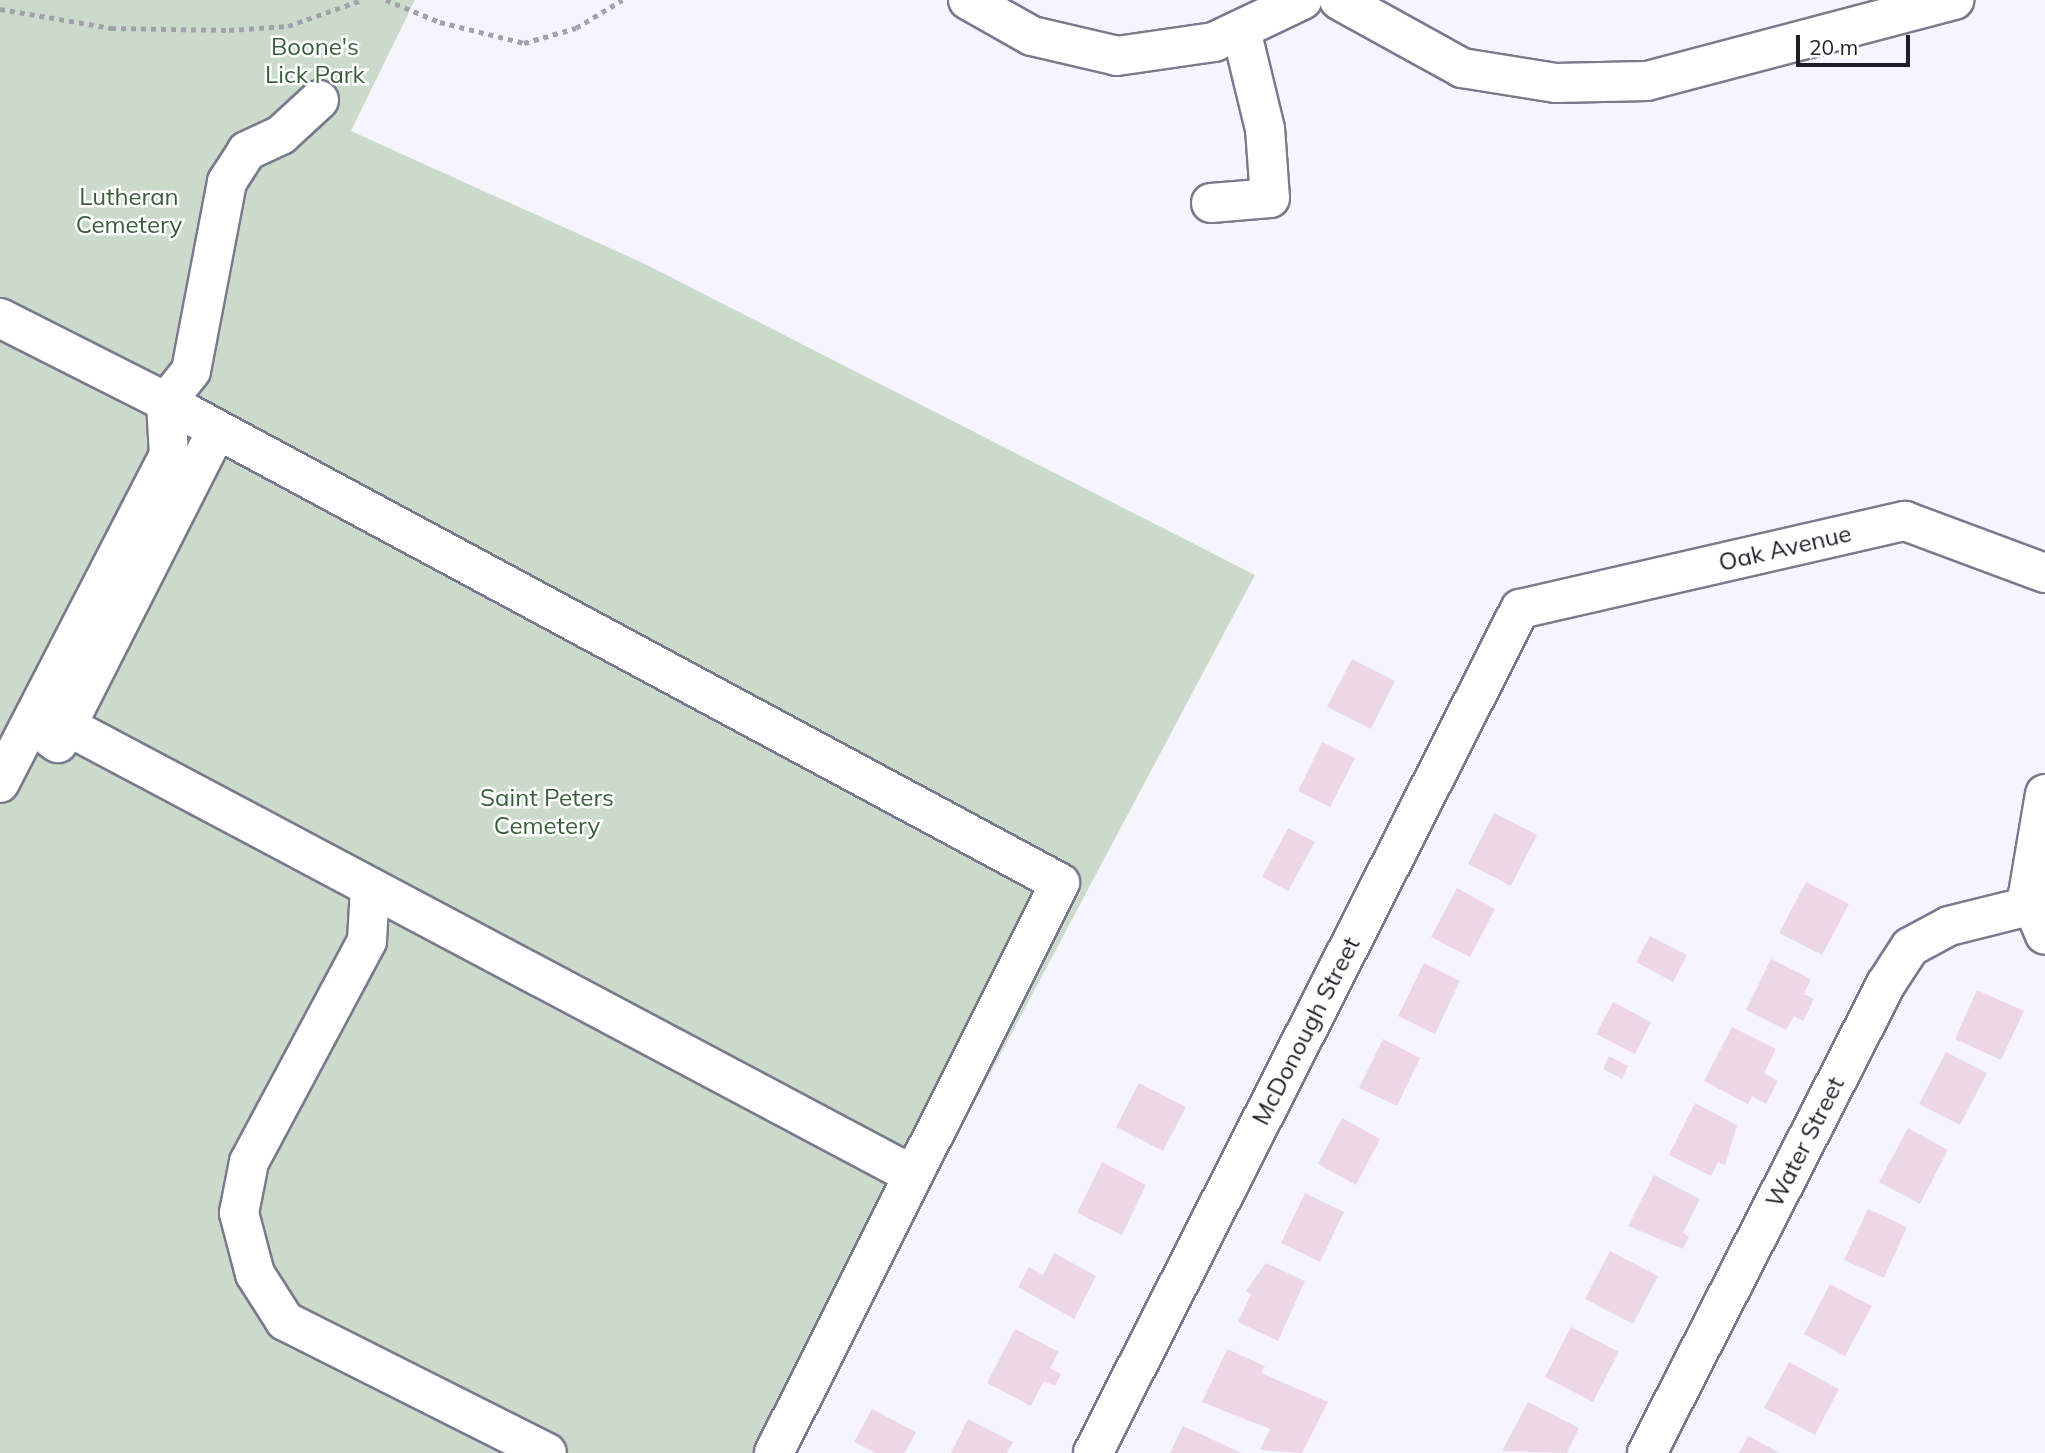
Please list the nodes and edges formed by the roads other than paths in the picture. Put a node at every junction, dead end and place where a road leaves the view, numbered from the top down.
1 (968, 0) edge
2 (1302, 0) edge
3 (1339, 0) edge
4 (1954, 0) edge
5 (1241, 30) junction
6 (319, 100) dead end
7 (1211, 203) dead end
8 (0, 318) edge
9 (166, 402) junction
10 (217, 430) junction
11 (2045, 573) edge
12 (1520, 609) joint
13 (49, 724) junction
14 (0, 783) edge
15 (2045, 794) edge
16 (370, 887) junction
17 (2037, 921) edge
18 (913, 1175) junction
19 (547, 1453) edge
20 (774, 1453) edge
21 (1093, 1453) edge
22 (1647, 1453) edge

1 - 5 street
2 - 5 street
3 - 4 street
5 - 7 street
6 - 9 street
8 - 9 street
9 - 10 street
9 - 13 street
10 - 13 street
10 - 18 street
11 - 12 street, Oak Avenue
12 - 21 street, McDonough Street
13 - 14 street
13 - 16 street
15 - 17 street
16 - 18 street
16 - 19 street
17 - 22 street, Water Street
18 - 20 street

